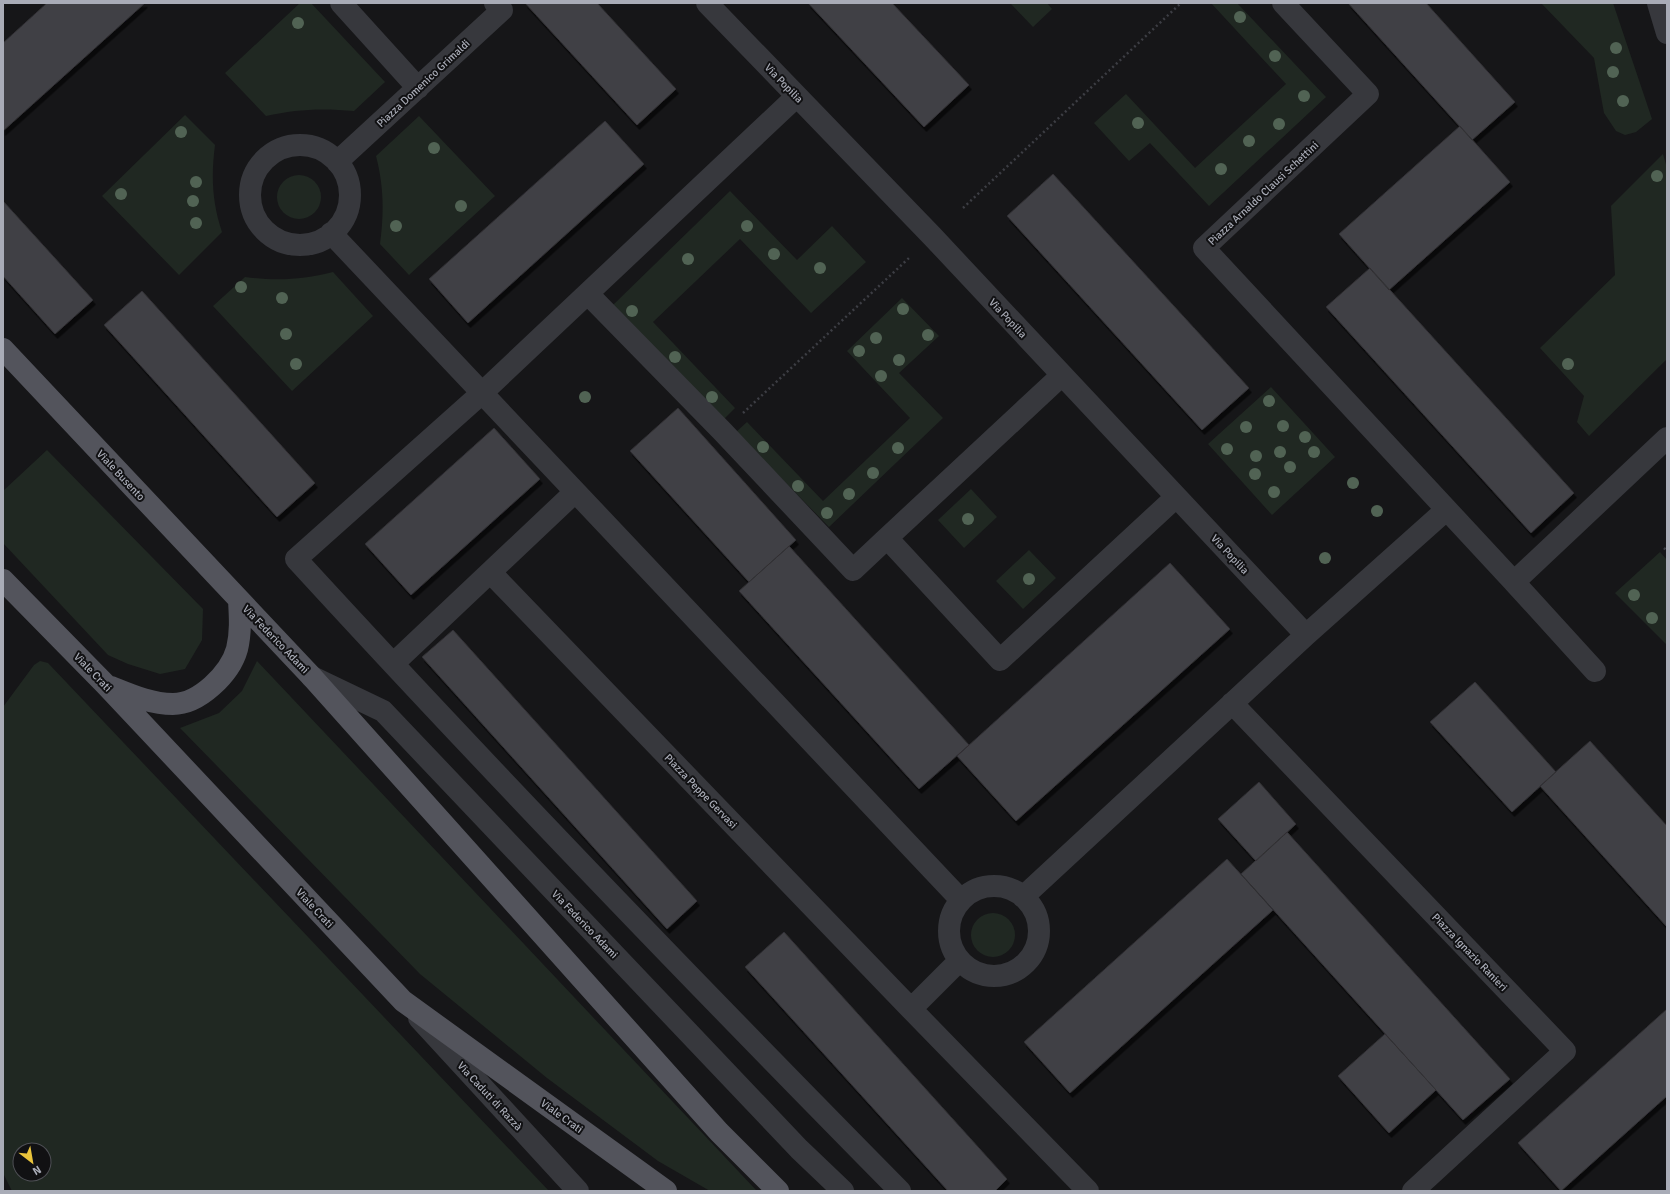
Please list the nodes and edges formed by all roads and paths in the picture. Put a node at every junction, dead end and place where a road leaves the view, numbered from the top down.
1 (341, 3) edge
2 (495, 3) edge
3 (707, 3) edge
4 (1182, 3) edge
5 (1283, 3) edge
6 (1658, 3) edge
7 (1667, 33) edge
8 (418, 88) junction
9 (796, 96) junction
10 (337, 162) junction
11 (963, 208) dead end
12 (331, 233) junction
13 (909, 258) dead end
14 (588, 294) junction
15 (3, 349) edge
16 (1062, 376) junction
17 (482, 393) junction
18 (723, 432) junction
19 (1667, 438) edge
20 (575, 492) junction
21 (1176, 497) junction
22 (1446, 510) junction
23 (887, 538) junction
24 (1664, 548) dead end
25 (1667, 551) edge
26 (491, 573) junction
27 (3, 580) edge
28 (1514, 582) junction
29 (239, 600) junction
30 (1306, 635) junction
31 (393, 664) junction
32 (1595, 671) dead end
33 (312, 677) junction
34 (105, 684) junction
35 (1232, 703) junction
36 (1023, 898) junction
37 (961, 900) junction
38 (959, 960) junction
39 (403, 1001) junction
40 (911, 1009) junction
41 (578, 1191) edge
42 (666, 1191) edge
43 (778, 1191) edge
44 (843, 1191) edge
45 (900, 1191) edge
46 (1088, 1191) edge
47 (1413, 1191) edge

1 - 8 street
2 - 8 street, Piazza Domenico Grimaldi
3 - 9 street, Via Popilia
4 - 11 path
5 - 22 street, Piazza Arnaldo Clausi Schettini
6 - 7 street
8 - 10 street, Piazza Domenico Grimaldi
9 - 14 street
9 - 16 street, Via Popilia
10 - 12 street
10 - 12 street
12 - 17 street
13 - 18 path
14 - 17 street
14 - 18 street
15 - 29 main road, Viale Busento
16 - 21 street, Via Popilia
16 - 23 street
17 - 20 street
17 - 31 street
18 - 23 street
19 - 28 street
20 - 26 street
20 - 37 street
21 - 23 street
21 - 30 street, Via Popilia
22 - 28 street
22 - 30 street
24 - 25 path
26 - 31 street
26 - 40 street, Piazza Peppe Gervasi
27 - 34 main road, Viale Crati
28 - 32 street
29 - 33 main road, Via Federico Adami
29 - 34 main road
30 - 35 street
31 - 45 street
33 - 43 main road, Via Federico Adami
33 - 44 street, Via Federico Adami
34 - 39 main road, Viale Crati
35 - 36 street
35 - 47 street, Piazza Ignazio Ranieri
36 - 37 street
36 - 38 street
37 - 38 street
38 - 40 street
39 - 41 street, Via Caduti di Razzà
39 - 42 main road, Viale Crati
40 - 46 street, Piazza Peppe Gervasi

